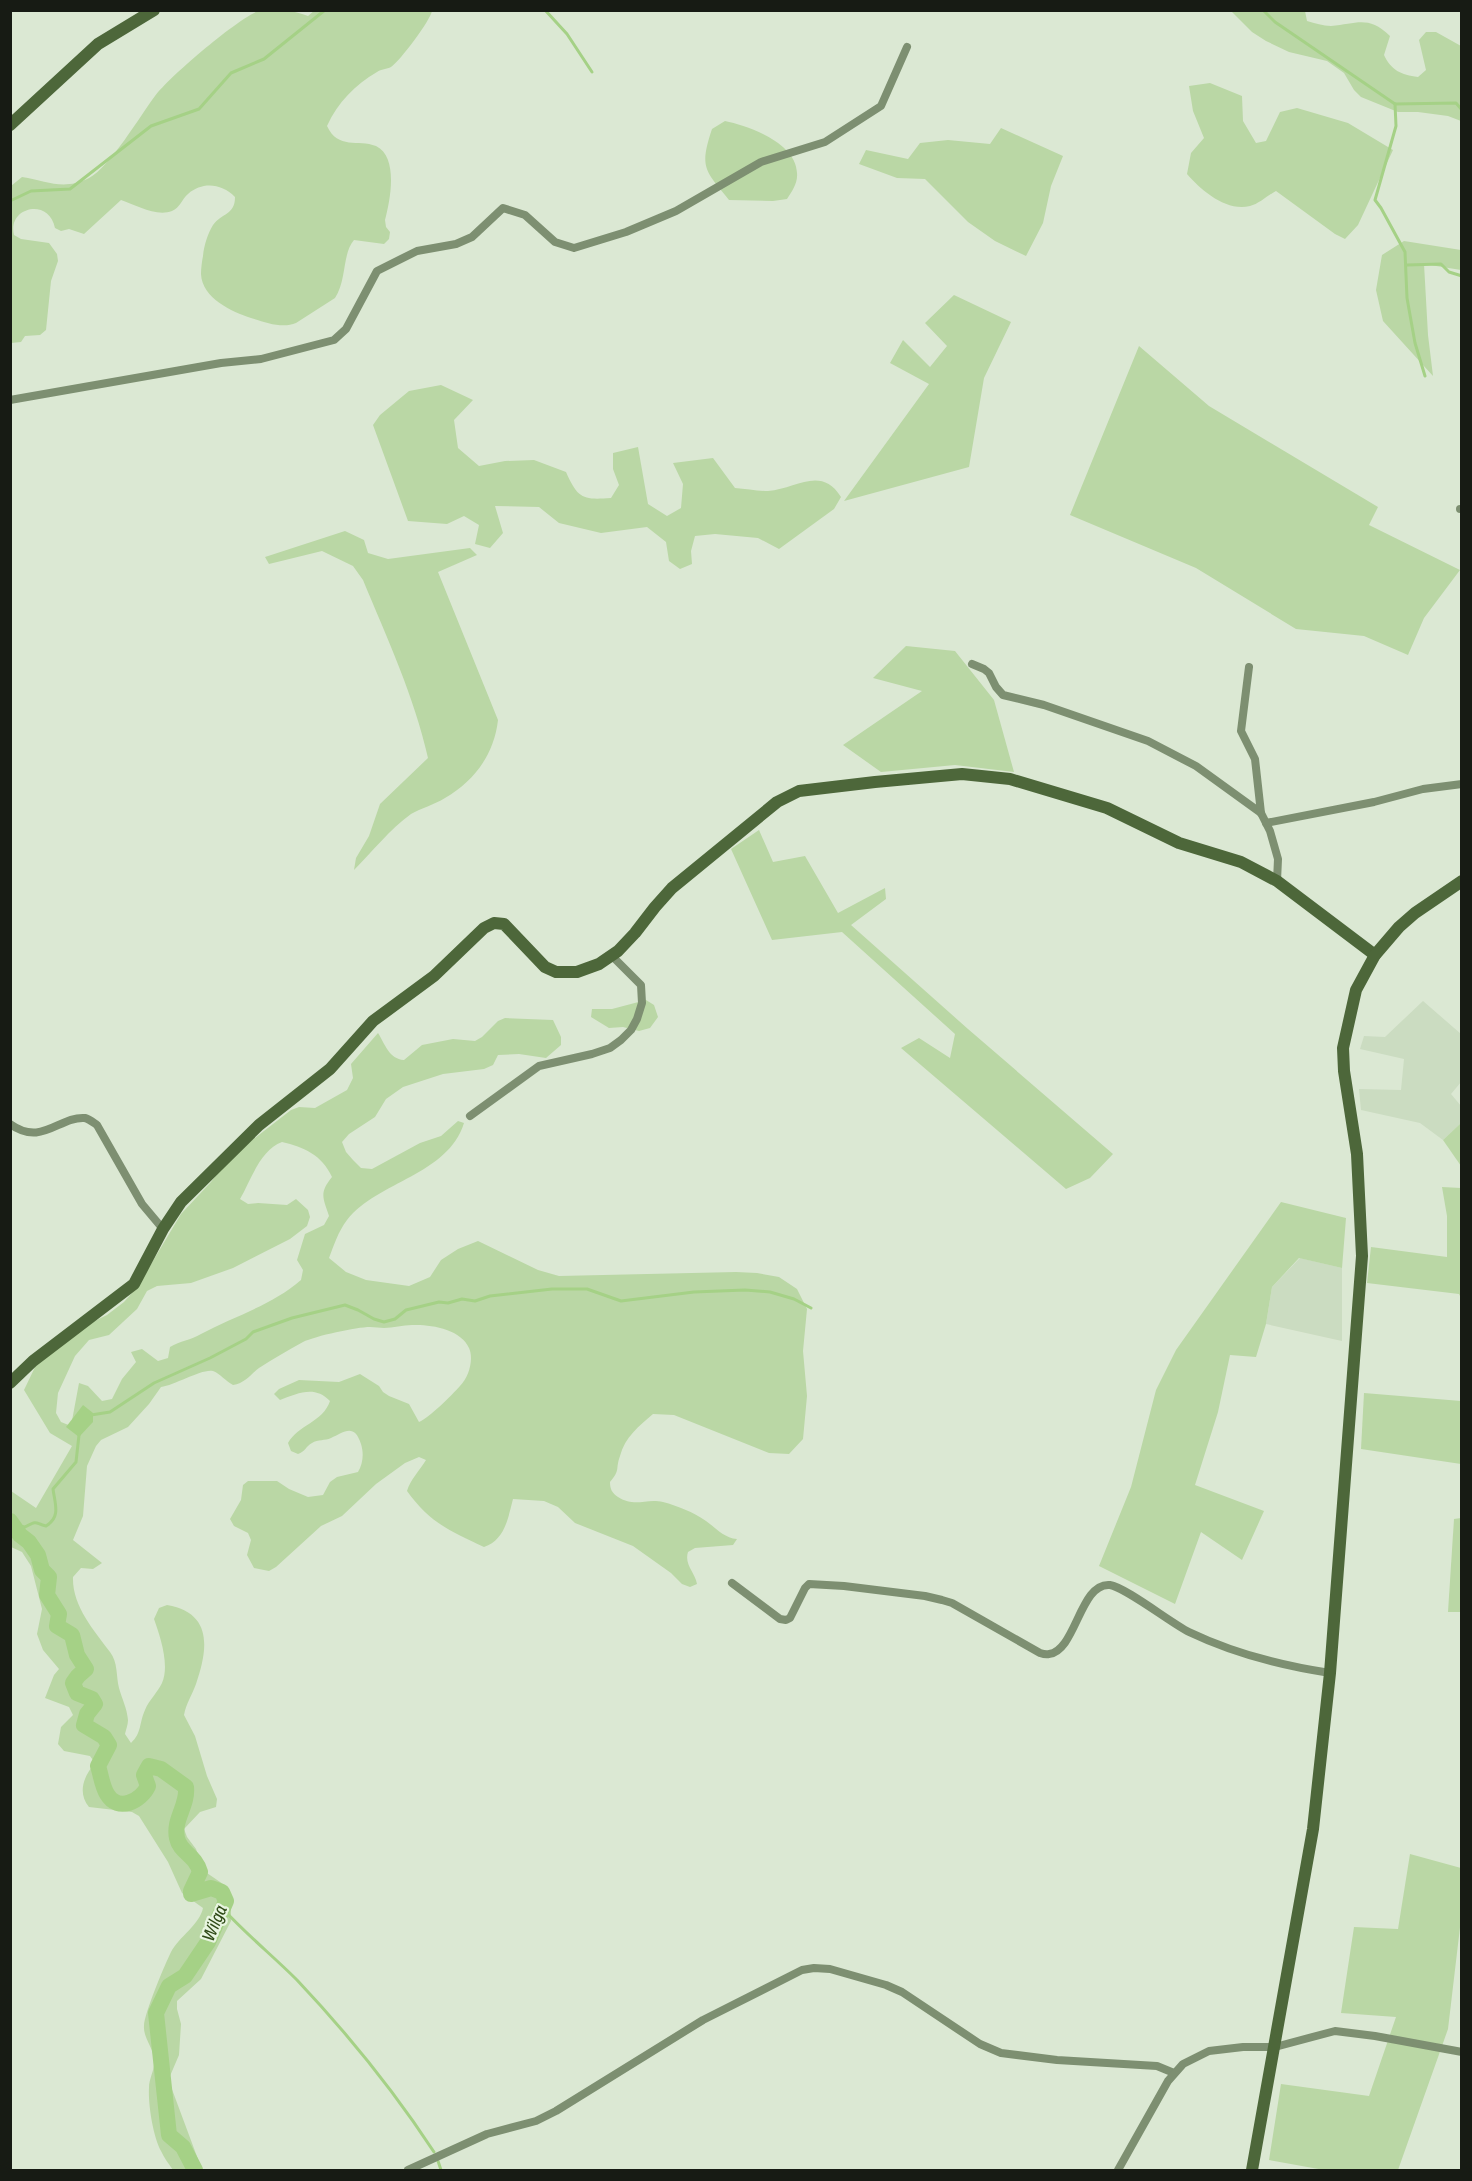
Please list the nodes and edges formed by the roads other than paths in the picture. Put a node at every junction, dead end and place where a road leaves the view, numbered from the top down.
1 (154, 10) edge
2 (907, 47) dead end
3 (10, 125) edge
4 (10, 400) edge
5 (972, 664) dead end
6 (1249, 667) dead end
7 (1461, 784) edge
8 (1261, 813) junction
9 (1266, 823) junction
10 (1277, 881) junction
11 (1461, 881) edge
12 (1376, 955) junction
13 (612, 956) junction
14 (470, 1116) dead end
15 (10, 1124) edge
16 (163, 1229) junction
17 (10, 1383) edge
18 (732, 1583) dead end
19 (1330, 1673) junction
20 (1275, 2048) junction
21 (1461, 2052) edge
22 (1174, 2073) junction
23 (408, 2170) edge
24 (1119, 2170) edge
25 (1252, 2170) edge

1 - 3 street
2 - 4 street
5 - 8 street
6 - 8 street
7 - 9 street
8 - 9 street
9 - 10 street
10 - 12 street
10 - 13 street
11 - 12 street
12 - 19 street
13 - 14 street
13 - 16 street
15 - 16 street
16 - 17 street
18 - 19 street
19 - 20 street
20 - 21 street
20 - 22 street
20 - 25 street
22 - 23 street
22 - 24 street

